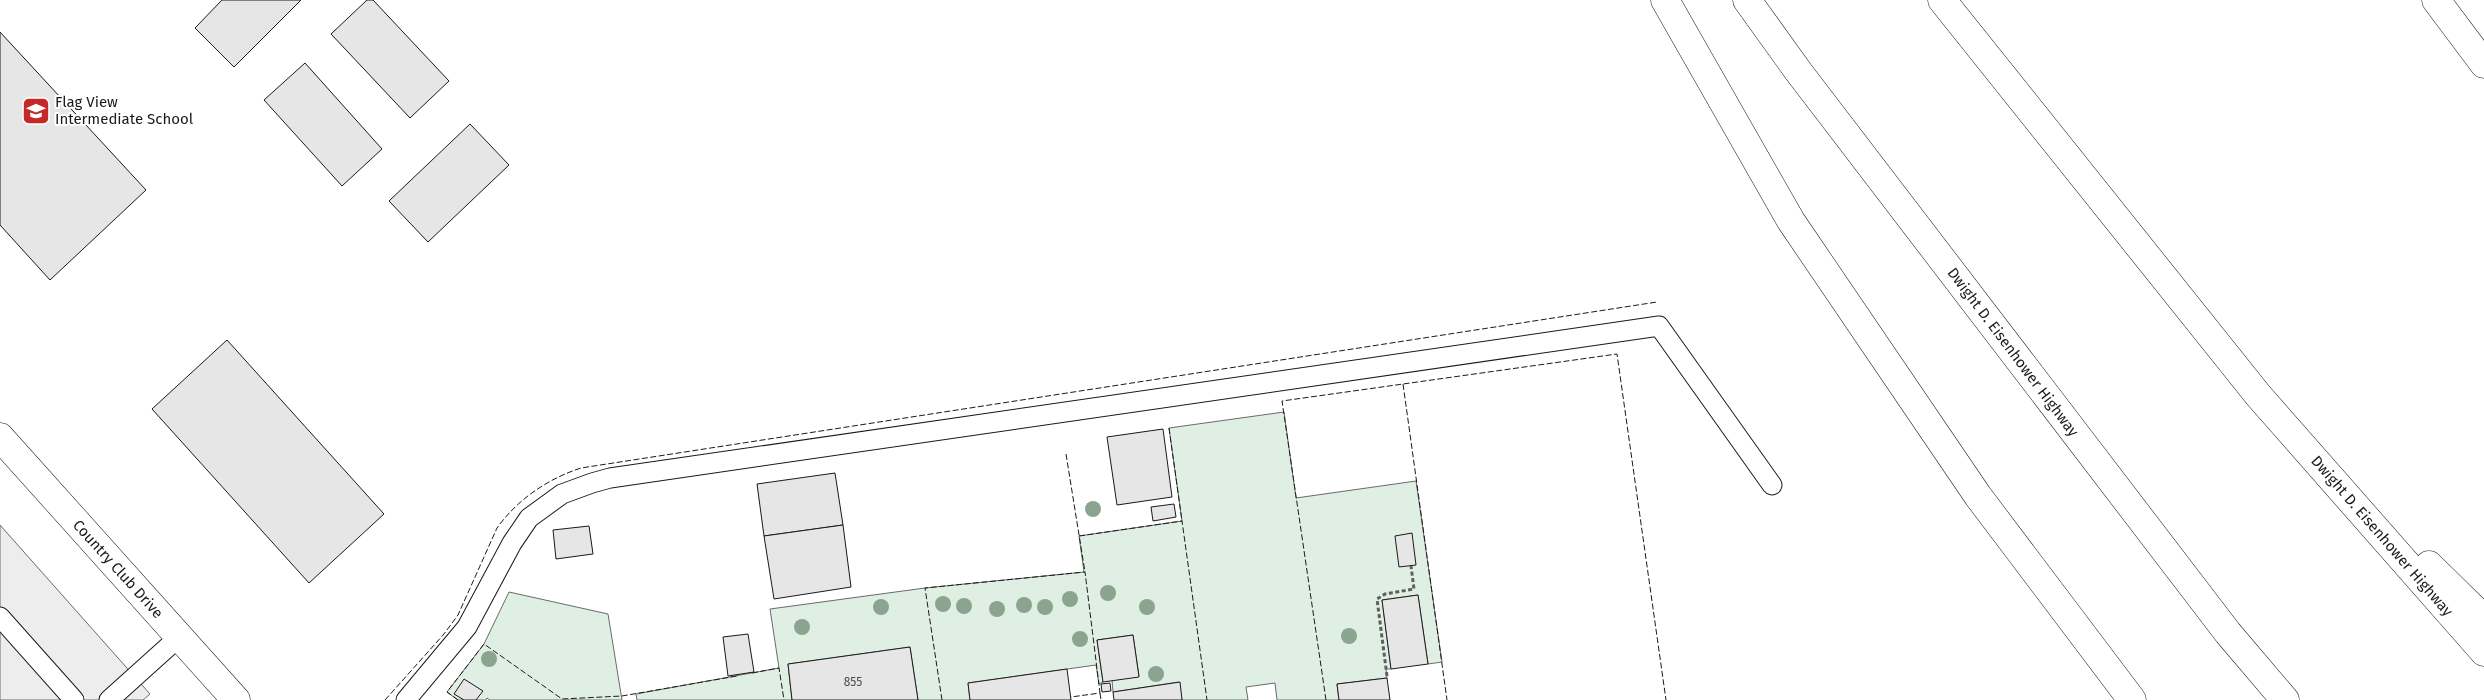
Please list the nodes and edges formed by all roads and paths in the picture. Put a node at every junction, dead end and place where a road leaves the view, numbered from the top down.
1 (1665, 0) edge
2 (1747, 0) edge
3 (1942, 0) edge
4 (2436, 0) edge
5 (2484, 64) edge
6 (2258, 394) junction
7 (0, 438) edge
8 (1772, 485) dead end
9 (1411, 566) dead end
10 (0, 617) edge
11 (2484, 619) edge
12 (179, 637) junction
13 (2484, 652) edge
14 (1387, 676) dead end
15 (74, 700) edge
16 (109, 700) edge
17 (236, 700) edge
18 (406, 700) edge
19 (2132, 700) edge
20 (2284, 700) edge

1 - 19 main road
2 - 20 main road, Dwight D. Eisenhower Highway
3 - 6 main road, Dwight D. Eisenhower Highway
4 - 5 main road
6 - 11 main road
6 - 13 main road, Dwight D. Eisenhower Highway
7 - 12 main road, Country Club Drive
8 - 18 lane
9 - 14 path
10 - 15 lane
12 - 16 lane
12 - 17 main road, Country Club Drive

